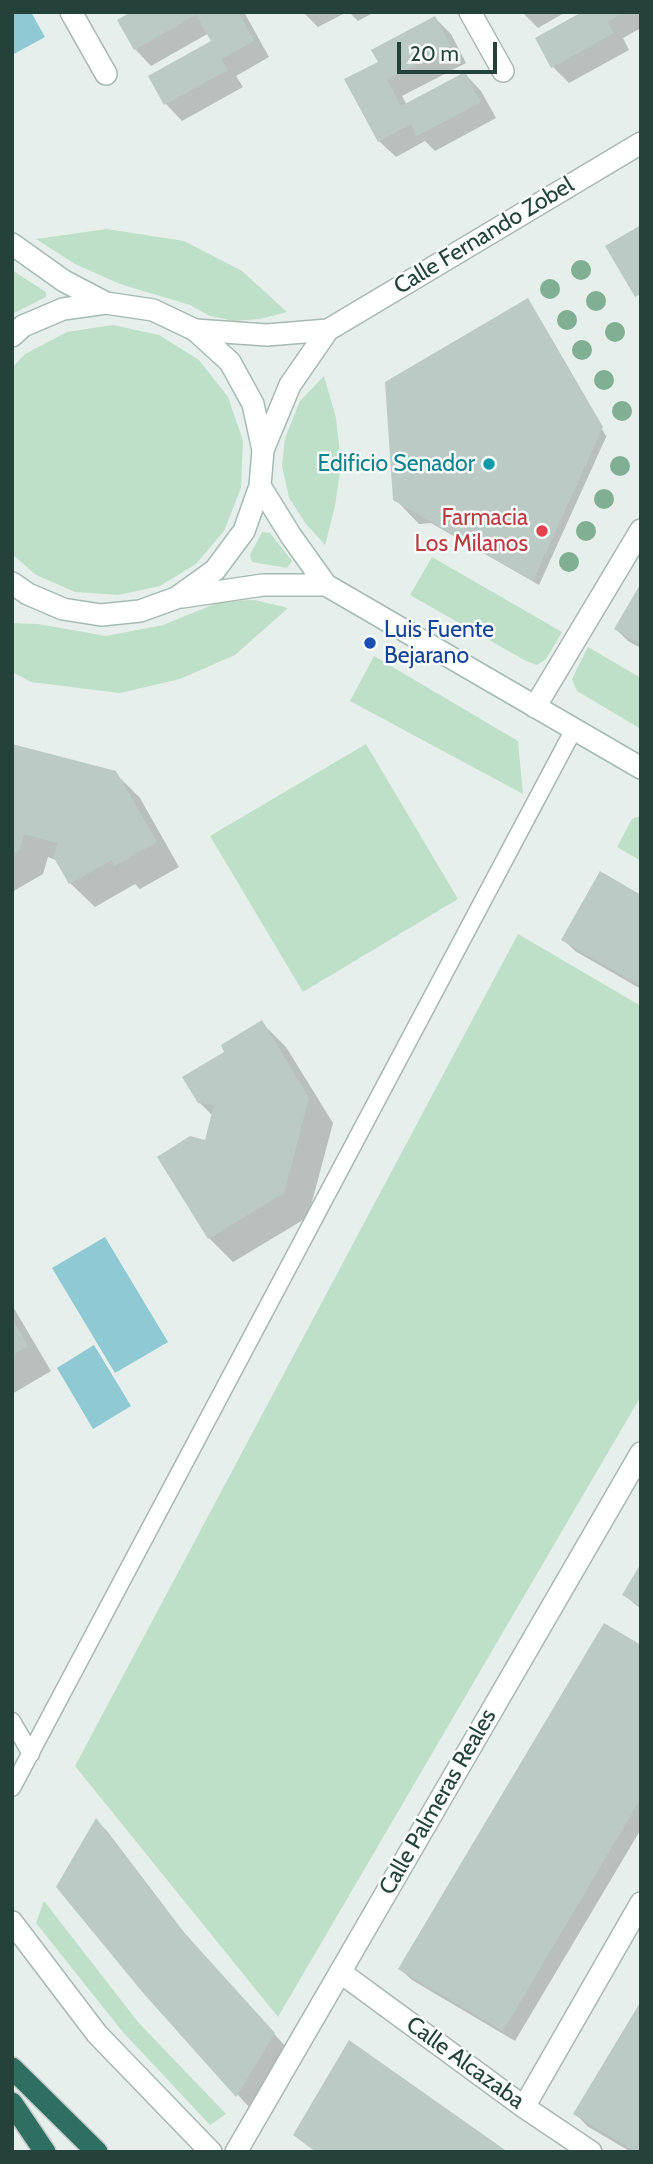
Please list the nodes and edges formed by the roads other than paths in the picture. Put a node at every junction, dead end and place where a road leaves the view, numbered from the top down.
1 (71, 12) edge
2 (470, 12) edge
3 (503, 71) dead end
4 (106, 74) dead end
5 (641, 143) edge
6 (12, 244) edge
7 (106, 303) junction
8 (195, 330) junction
9 (328, 330) junction
10 (12, 335) edge
11 (262, 450) junction
12 (260, 486) junction
13 (641, 530) edge
14 (326, 585) junction
15 (17, 591) edge
16 (176, 598) junction
17 (535, 707) junction
18 (574, 729) junction
19 (641, 768) edge
20 (641, 1453) edge
21 (12, 1721) edge
22 (31, 1754) junction
23 (12, 1788) edge
24 (641, 1903) edge
25 (12, 1922) edge
26 (340, 1972) junction
27 (12, 2068) edge
28 (12, 2103) edge
29 (524, 2107) junction
30 (45, 2152) edge
31 (97, 2152) edge
32 (211, 2152) edge
33 (236, 2152) edge
34 (591, 2152) edge

1 - 4 street
2 - 3 street
5 - 9 street, Calle Fernando Zobel
6 - 7 street
7 - 8 street
7 - 10 street
8 - 9 street, Calle Fernando Zobel
8 - 11 street
9 - 11 street, Calle Fernando Zobel
11 - 12 street
12 - 14 street
12 - 16 street
13 - 17 street
14 - 16 street
14 - 17 street
15 - 16 street
17 - 18 street
18 - 19 street
18 - 22 lane
20 - 26 street, Calle Palmeras Reales
21 - 22 lane
22 - 23 lane
24 - 29 street
25 - 32 street
26 - 29 street, Calle Alcazaba
26 - 33 street, Calle Palmeras Reales
27 - 31 highway
28 - 30 highway
29 - 34 street, Calle Alcazaba

